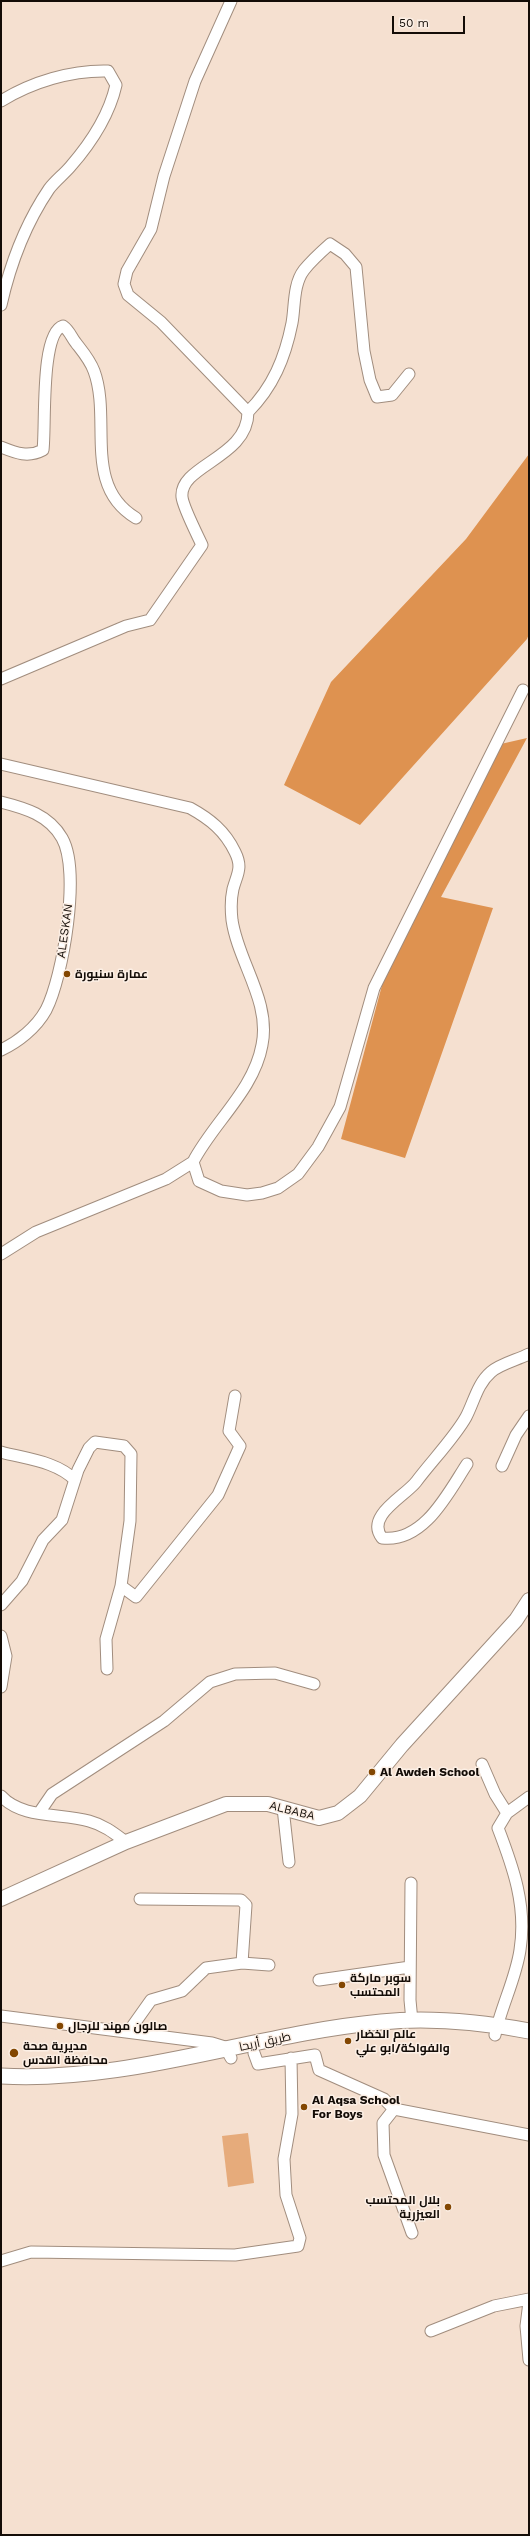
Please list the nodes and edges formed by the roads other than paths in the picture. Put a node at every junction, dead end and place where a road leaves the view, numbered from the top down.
1 (231, 1) edge
2 (1, 102) edge
3 (1, 305) edge
4 (409, 374) dead end
5 (248, 412) junction
6 (1, 448) edge
7 (136, 518) dead end
8 (1, 679) edge
9 (523, 690) dead end
10 (1, 764) edge
11 (1, 802) edge
12 (1, 1050) edge
13 (193, 1162) junction
14 (1, 1254) edge
15 (529, 1354) edge
16 (235, 1396) dead end
17 (529, 1416) edge
18 (1, 1452) edge
19 (467, 1464) dead end
20 (502, 1466) dead end
21 (75, 1480) junction
22 (121, 1586) junction
23 (529, 1600) edge
24 (1, 1605) edge
25 (1, 1636) edge
26 (107, 1669) dead end
27 (314, 1684) dead end
28 (1, 1687) edge
29 (482, 1764) dead end
30 (1, 1796) edge
31 (529, 1797) edge
32 (283, 1808) junction
33 (507, 1812) junction
34 (39, 1813) junction
35 (126, 1842) junction
36 (289, 1862) dead end
37 (411, 1883) dead end
38 (1, 1899) edge
39 (140, 1899) dead end
40 (242, 1963) junction
41 (270, 1965) dead end
42 (410, 1967) junction
43 (319, 1980) dead end
44 (1, 2016) edge
45 (412, 2021) junction
46 (496, 2030) junction
47 (129, 2031) junction
48 (529, 2031) edge
49 (529, 2041) edge
50 (254, 2053) junction
51 (229, 2054) junction
52 (291, 2058) junction
53 (1, 2076) edge
54 (1, 2084) edge
55 (394, 2109) junction
56 (529, 2136) edge
57 (412, 2232) dead end
58 (1, 2261) edge
59 (529, 2301) edge
60 (431, 2332) dead end
61 (529, 2360) edge

1 - 5 street
2 - 3 street
4 - 5 street
5 - 8 street
6 - 7 street
9 - 13 street
10 - 13 street
11 - 12 street, ALESKAN
13 - 14 street
15 - 19 street
16 - 22 street
17 - 20 street
18 - 21 street
21 - 22 street
21 - 24 street
22 - 26 street
23 - 32 street, ALBABA
25 - 28 street
27 - 34 street
29 - 33 street
30 - 34 street
31 - 33 street
32 - 35 street, ALBABA
32 - 36 street
33 - 46 street
34 - 35 street
35 - 38 street, ALBABA
37 - 42 street
39 - 40 street
40 - 41 street
40 - 47 street
42 - 43 street
42 - 45 street
44 - 47 street
45 - 46 main road, طريق أريحا
45 - 51 main road, طريق أريحا
46 - 48 main road, طريق أريحا
46 - 49 main road, طريق أريحا
46 - 50 main road, طريق أريحا
47 - 51 street
50 - 51 main road, طريق أريحا
50 - 52 street
51 - 53 main road, طريق أريحا
51 - 54 main road, طريق أريحا
52 - 55 street
52 - 58 street
55 - 56 street
55 - 57 street
59 - 60 street
59 - 61 street

